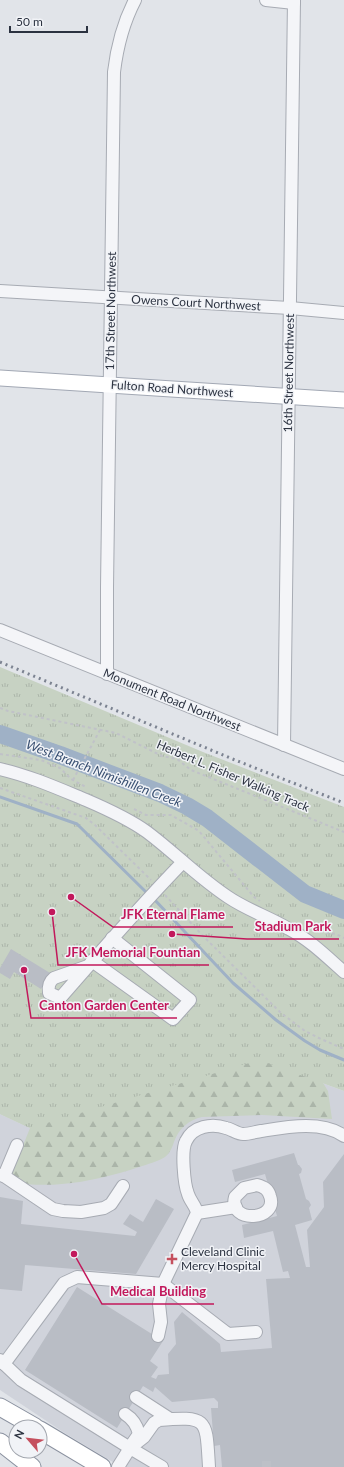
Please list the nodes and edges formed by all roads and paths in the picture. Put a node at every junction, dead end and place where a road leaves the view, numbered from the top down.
1 (135, 0) edge
2 (266, 0) edge
3 (294, 2) edge
4 (0, 291) edge
5 (112, 298) junction
6 (290, 308) junction
7 (344, 313) edge
8 (0, 378) edge
9 (110, 385) junction
10 (289, 397) junction
11 (344, 400) edge
12 (0, 630) edge
13 (107, 674) junction
14 (0, 708) edge
15 (100, 730) junction
16 (284, 745) junction
17 (0, 754) edge
18 (0, 769) edge
19 (344, 769) edge
20 (73, 780) junction
21 (0, 788) edge
22 (91, 789) dead end
23 (131, 808) dead end
24 (344, 832) edge
25 (183, 862) junction
26 (157, 889) junction
27 (265, 904) dead end
28 (308, 928) dead end
29 (112, 938) junction
30 (344, 938) edge
31 (344, 972) edge
32 (344, 1049) edge
33 (344, 1136) edge
34 (17, 1145) dead end
35 (2, 1176) edge
36 (123, 1186) dead end
37 (236, 1207) dead end
38 (197, 1213) junction
39 (163, 1284) junction
40 (256, 1332) dead end
41 (158, 1336) dead end
42 (2, 1362) edge
43 (136, 1397) dead end
44 (0, 1407) edge
45 (123, 1417) dead end
46 (20, 1419) edge
47 (170, 1419) junction
48 (48, 1435) edge
49 (0, 1442) edge
50 (130, 1448) junction
51 (32, 1467) edge
52 (102, 1467) edge
53 (118, 1467) edge
54 (162, 1467) edge
55 (209, 1467) edge

1 - 5 street, 17th Street Northwest
2 - 3 street
3 - 6 street, 16th Street Northwest
4 - 5 street, Owens Court Northwest
5 - 6 street, Owens Court Northwest
5 - 9 street, 17th Street Northwest
6 - 7 street, Owens Court Northwest
6 - 10 street, 16th Street Northwest
8 - 9 main road, Fulton Road Northwest
9 - 10 main road, Fulton Road Northwest
9 - 13 street, 17th Street Northwest
10 - 11 main road, Fulton Road Northwest
10 - 16 street, 16th Street Northwest
12 - 13 street, Monument Road Northwest
13 - 16 street, Monument Road Northwest
14 - 15 path, Herbert L. Fisher Walking Track
15 - 20 path
15 - 24 path, Herbert L. Fisher Walking Track
16 - 19 street, Monument Road Northwest
17 - 20 path
18 - 25 street
20 - 22 path
21 - 26 path
23 - 27 path
25 - 26 street
25 - 31 street
26 - 29 street
26 - 32 path
28 - 30 path
29 - 29 street
33 - 38 street
34 - 35 street
35 - 36 street
37 - 38 street
38 - 39 street
39 - 40 street
39 - 41 street
39 - 42 street
42 - 50 street
43 - 47 street
44 - 46 highway
45 - 50 street
47 - 50 street
47 - 55 street
48 - 52 highway
49 - 51 highway
50 - 53 street
50 - 54 street

